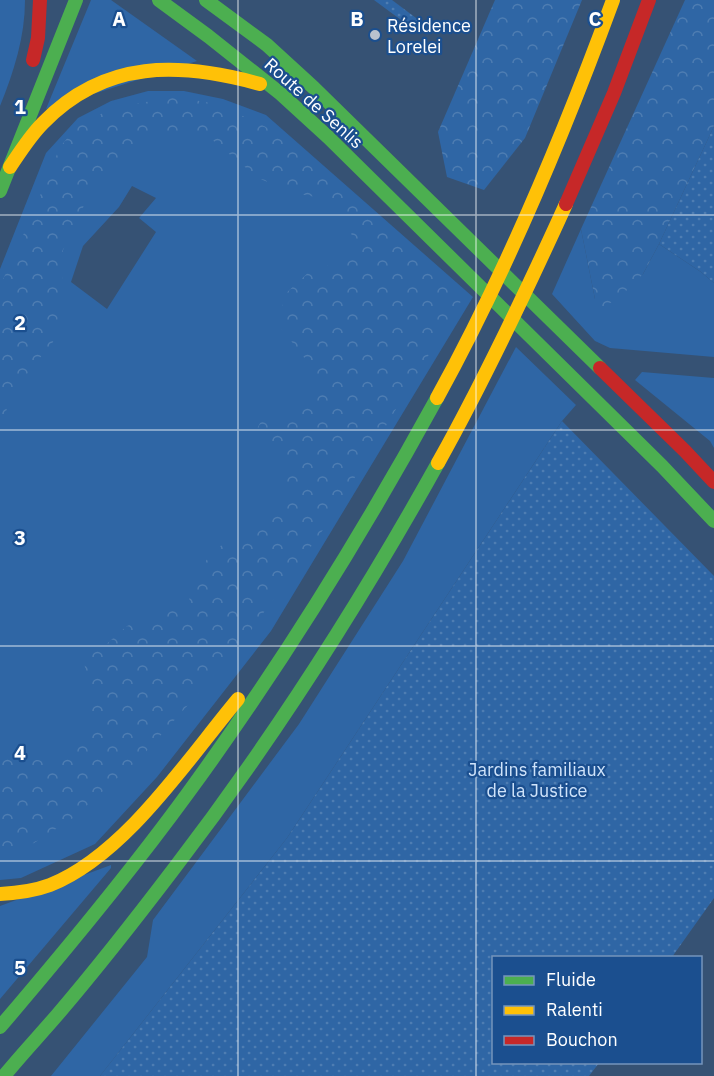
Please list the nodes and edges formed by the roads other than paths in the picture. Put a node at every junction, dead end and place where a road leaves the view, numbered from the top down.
1 (40, 0) edge
2 (76, 0) edge
3 (159, 0) edge
4 (206, 0) edge
5 (613, 0) edge
6 (651, 0) edge
7 (53, 10) dead end
8 (281, 94) junction
9 (10, 167) junction
10 (0, 191) edge
11 (714, 482) edge
12 (714, 521) edge
13 (314, 608) junction
14 (0, 894) edge
15 (0, 1027) edge
16 (4, 1076) edge

1 - 7 main road
2 - 9 main road
3 - 8 main road, Route de Senlis
4 - 11 main road, Route de Senlis
5 - 13 main road
6 - 16 main road
8 - 9 main road
8 - 12 main road, Route de Senlis
9 - 10 main road
13 - 14 main road
13 - 15 main road

